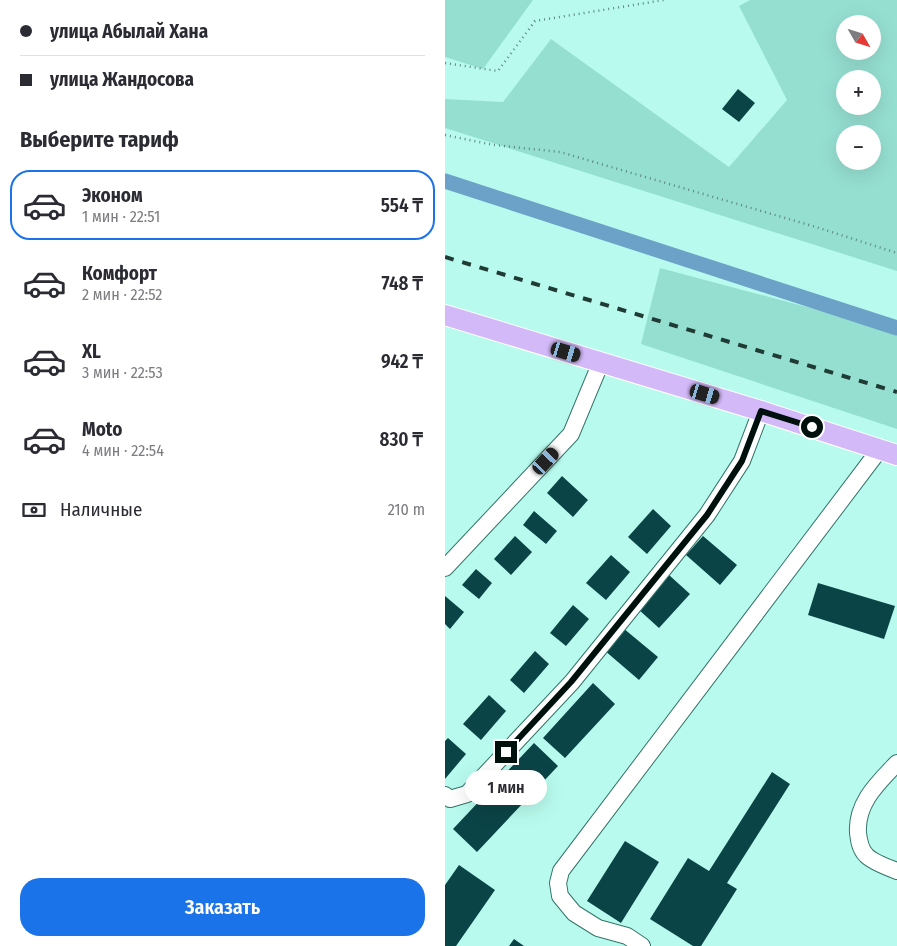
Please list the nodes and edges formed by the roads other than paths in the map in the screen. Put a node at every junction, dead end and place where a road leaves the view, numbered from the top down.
1 (445, 315) edge
2 (601, 362) junction
3 (761, 411) junction
4 (888, 452) edge
5 (445, 568) edge
6 (897, 764) edge
7 (445, 795) edge
8 (897, 871) edge
9 (641, 946) edge

1 - 2 main road
2 - 3 main road
2 - 5 street
3 - 4 main road
3 - 7 street
4 - 9 street
6 - 8 street

